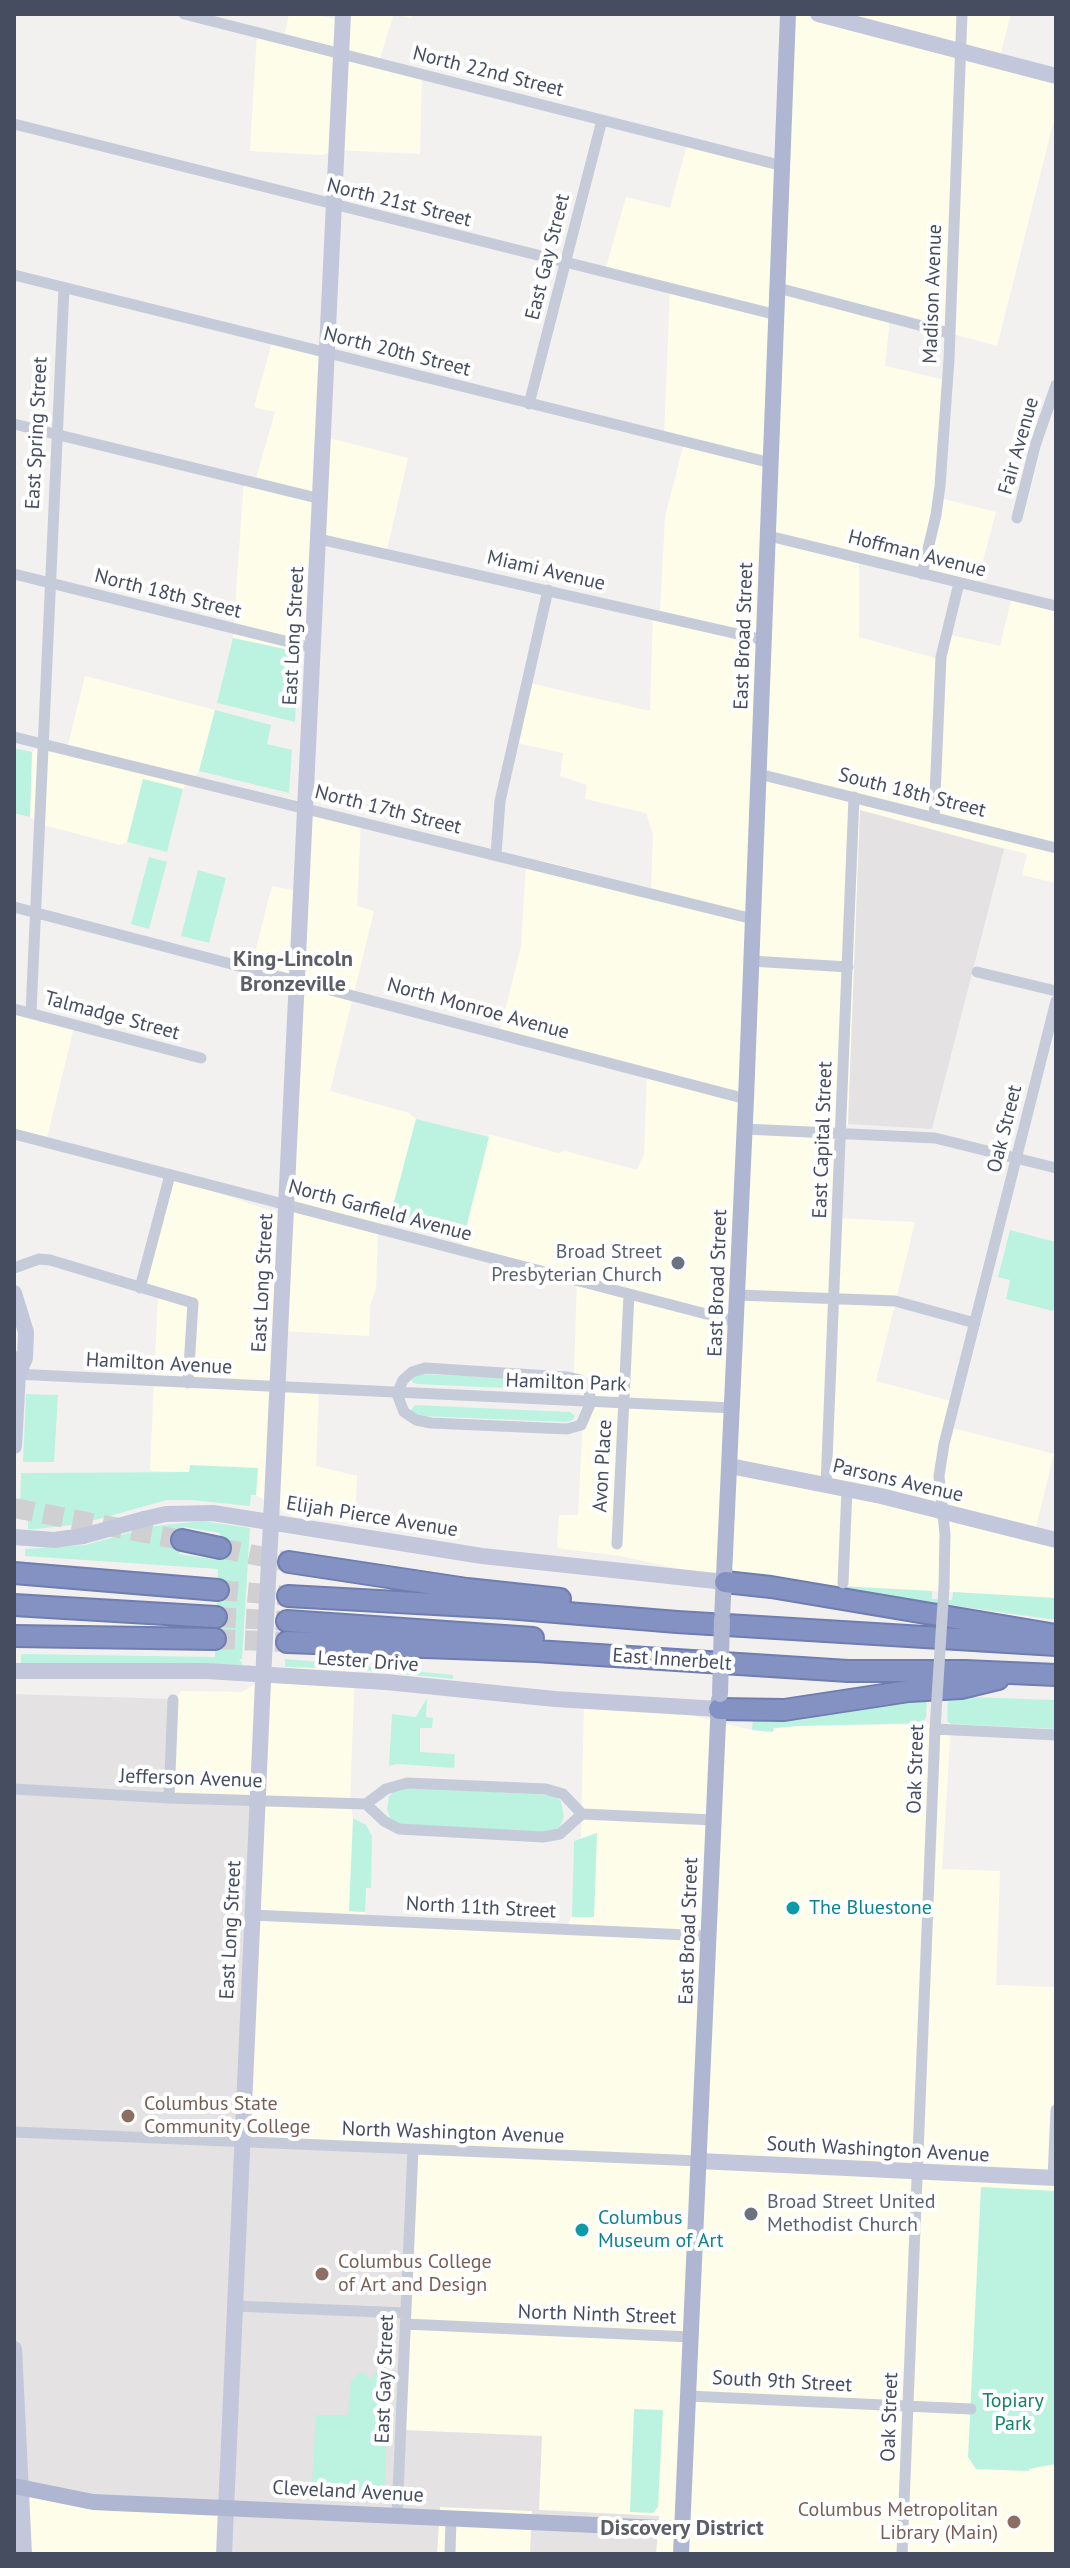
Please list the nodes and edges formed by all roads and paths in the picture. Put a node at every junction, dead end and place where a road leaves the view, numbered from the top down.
1 (184, 14) edge
2 (343, 14) edge
3 (788, 14) edge
4 (818, 14) edge
5 (962, 14) edge
6 (961, 51) junction
7 (341, 54) junction
8 (1056, 76) edge
9 (602, 120) junction
10 (14, 124) edge
11 (783, 166) junction
12 (333, 205) junction
13 (565, 263) junction
14 (14, 275) edge
15 (64, 288) junction
16 (778, 288) junction
17 (777, 315) junction
18 (949, 333) junction
19 (328, 353) junction
20 (1056, 385) edge
21 (529, 404) junction
22 (14, 424) edge
23 (57, 435) junction
24 (771, 463) junction
25 (321, 499) junction
26 (1017, 518) dead end
27 (769, 536) junction
28 (319, 539) junction
29 (14, 574) edge
30 (922, 574) junction
31 (49, 583) junction
32 (959, 583) junction
33 (548, 590) junction
34 (1056, 606) edge
35 (764, 640) junction
36 (313, 648) junction
37 (14, 737) edge
38 (43, 744) junction
39 (759, 774) junction
40 (854, 797) junction
41 (306, 809) junction
42 (934, 818) junction
43 (1056, 848) edge
44 (496, 854) junction
45 (14, 907) edge
46 (35, 913) junction
47 (753, 919) junction
48 (751, 961) junction
49 (848, 967) junction
50 (977, 972) dead end
51 (298, 981) junction
52 (1056, 991) edge
53 (1056, 1001) edge
54 (14, 1009) edge
55 (31, 1012) junction
56 (201, 1058) dead end
57 (746, 1099) junction
58 (745, 1129) junction
59 (841, 1133) junction
60 (14, 1134) edge
61 (1016, 1158) junction
62 (1056, 1168) edge
63 (170, 1175) junction
64 (288, 1206) junction
65 (14, 1268) edge
66 (140, 1288) junction
67 (14, 1293) edge
68 (629, 1294) junction
69 (738, 1295) junction
70 (834, 1300) junction
71 (737, 1322) junction
72 (975, 1323) junction
73 (15, 1369) edge
74 (188, 1383) junction
75 (278, 1388) junction
76 (397, 1394) junction
77 (591, 1402) junction
78 (624, 1403) junction
79 (733, 1408) junction
80 (14, 1446) edge
81 (730, 1466) junction
82 (826, 1485) junction
83 (847, 1489) junction
84 (942, 1511) junction
85 (271, 1521) junction
86 (14, 1537) edge
87 (182, 1540) tunnel mouth
88 (1056, 1540) edge
89 (617, 1544) dead end
90 (220, 1548) tunnel mouth
91 (289, 1562) tunnel mouth
92 (14, 1573) edge
93 (843, 1583) dead end
94 (724, 1588) junction
95 (218, 1590) tunnel mouth
96 (288, 1596) tunnel mouth
97 (14, 1605) edge
98 (216, 1617) tunnel mouth
99 (677, 1622) junction
100 (287, 1632) tunnel mouth
101 (1056, 1635) edge
102 (14, 1636) edge
103 (215, 1639) tunnel mouth
104 (1056, 1645) edge
105 (263, 1667) junction
106 (14, 1671) edge
107 (1018, 1674) junction
108 (1056, 1675) edge
109 (173, 1700) dead end
110 (719, 1702) junction
111 (935, 1729) junction
112 (1056, 1735) edge
113 (14, 1789) edge
114 (169, 1798) junction
115 (258, 1799) junction
116 (366, 1804) junction
117 (582, 1814) junction
118 (714, 1820) junction
119 (252, 1915) junction
120 (709, 1936) junction
121 (1056, 2110) edge
122 (14, 2132) edge
123 (242, 2142) junction
124 (413, 2149) junction
125 (699, 2161) junction
126 (919, 2171) junction
127 (1054, 2178) edge
128 (235, 2306) junction
129 (406, 2319) junction
130 (691, 2337) junction
131 (14, 2349) edge
132 (688, 2396) junction
133 (908, 2406) junction
134 (971, 2409) dead end
135 (17, 2486) edge
136 (226, 2507) junction
137 (397, 2515) junction
138 (451, 2517) junction
139 (682, 2529) junction
140 (24, 2554) edge
141 (224, 2554) edge
142 (450, 2554) edge
143 (681, 2554) edge
144 (902, 2554) edge

1 - 7 street, North 22nd Street
2 - 7 street, East Long Street
3 - 11 main road, East Broad Street
4 - 6 street
5 - 6 street, Madison Avenue
6 - 8 street
6 - 18 street, Madison Avenue
7 - 9 street, North 22nd Street
7 - 12 street, East Long Street
9 - 11 street, North 22nd Street
9 - 13 street, East Gay Street
10 - 12 street, North 21st Street
11 - 16 main road, East Broad Street
12 - 13 street, North 21st Street
12 - 19 street, East Long Street
13 - 17 street, North 21st Street
13 - 21 street, East Gay Street
14 - 15 street, North 20th Street
15 - 19 street, North 20th Street
15 - 23 street, East Spring Street
16 - 17 main road, East Broad Street
16 - 18 street
17 - 24 main road, East Broad Street
18 - 30 street, Madison Avenue
19 - 21 street, North 20th Street
19 - 25 street, East Long Street
20 - 26 street, Fair Avenue
21 - 24 street, North 20th Street
22 - 23 street
23 - 25 street
23 - 31 street, East Spring Street
24 - 27 main road, East Broad Street
25 - 28 street, East Long Street
27 - 30 street, Hoffman Avenue
27 - 35 main road, East Broad Street
28 - 33 street, Miami Avenue
28 - 36 street, East Long Street
29 - 31 street, North 18th Street
30 - 32 street, Hoffman Avenue
31 - 36 street, North 18th Street
31 - 38 street, East Spring Street
32 - 34 street, Hoffman Avenue
32 - 42 street
33 - 35 street, Miami Avenue
33 - 44 street
35 - 39 main road, East Broad Street
36 - 41 street, East Long Street
37 - 38 street, North 17th Street
38 - 41 street, North 17th Street
38 - 46 street, East Spring Street
39 - 40 street, South 18th Street
39 - 47 main road, East Broad Street
40 - 42 street, South 18th Street
40 - 49 street, East Capital Street
41 - 44 street, North 17th Street
41 - 51 street, East Long Street
42 - 43 street, South 18th Street
44 - 47 street, North 17th Street
45 - 46 street, North Monroe Avenue
46 - 51 street, North Monroe Avenue
46 - 55 street, East Spring Street
47 - 48 main road, East Broad Street
48 - 49 street
48 - 57 main road, East Broad Street
49 - 59 street, East Capital Street
50 - 52 street
51 - 57 street, North Monroe Avenue
51 - 64 street, East Long Street
53 - 61 street, Oak Street
54 - 55 street, Talmadge Street
55 - 56 street, Talmadge Street
57 - 58 main road, East Broad Street
58 - 59 street
58 - 69 main road, East Broad Street
59 - 61 street
59 - 70 street, East Capital Street
60 - 63 street, North Garfield Avenue
61 - 62 street
61 - 72 street, Oak Street
63 - 64 street, North Garfield Avenue
63 - 66 street
64 - 68 street, North Garfield Avenue
64 - 75 street, East Long Street
65 - 66 street
66 - 74 street
67 - 73 street
68 - 71 street, North Garfield Avenue
68 - 78 street, Avon Place
69 - 70 street
69 - 71 main road, East Broad Street
70 - 72 street
70 - 82 street, East Capital Street
71 - 79 main road, East Broad Street
72 - 84 street, Oak Street
73 - 74 street, Hamilton Avenue
73 - 80 street
74 - 75 street, Hamilton Avenue
75 - 76 street, Hamilton Avenue
75 - 85 street, East Long Street
76 - 77 street, Hamilton Park
76 - 77 street
76 - 77 street
77 - 78 street, Hamilton Park
78 - 79 street, Hamilton Park
78 - 89 street, Avon Place
79 - 81 main road, East Broad Street
81 - 82 street, Parsons Avenue
81 - 94 main road, East Broad Street
82 - 83 street, Parsons Avenue
83 - 84 street, Parsons Avenue
83 - 93 street
84 - 88 street, Parsons Avenue
84 - 111 street, Oak Street, bridge
85 - 86 street, Elijah Pierce Avenue, bridge
85 - 94 street, Elijah Pierce Avenue
85 - 105 street, East Long Street, bridge
87 - 90 highway
91 - 99 highway
92 - 95 highway
94 - 101 highway
94 - 110 main road, East Broad Street, bridge
96 - 99 highway
97 - 98 highway
99 - 104 highway
100 - 107 highway, East Innerbelt
102 - 103 highway
105 - 106 street, Lester Drive
105 - 110 street, Lester Drive
105 - 115 street, East Long Street
107 - 108 highway, East Innerbelt
107 - 110 highway
109 - 114 street
110 - 118 main road, East Broad Street
111 - 112 street
111 - 126 street, Oak Street
113 - 114 street, Jefferson Avenue
114 - 115 street, Jefferson Avenue
115 - 116 street, Jefferson Avenue
115 - 119 street, East Long Street
116 - 117 street
116 - 117 street
117 - 118 street
118 - 120 main road, East Broad Street
119 - 120 street, North 11th Street
119 - 123 street, East Long Street
120 - 125 main road, East Broad Street
121 - 127 street
122 - 123 street, North Washington Avenue
123 - 124 street, North Washington Avenue
123 - 128 street, East Long Street
124 - 125 street, North Washington Avenue
124 - 129 street, East Gay Street
125 - 126 street, South Washington Avenue
125 - 130 main road, East Broad Street
126 - 127 street, South Washington Avenue
126 - 133 street, Oak Street
128 - 129 street, North Ninth Street
128 - 136 street, East Long Street
129 - 130 street, North Ninth Street
129 - 137 street, East Gay Street
130 - 132 main road, East Broad Street
131 - 135 street
132 - 133 street, South 9th Street
132 - 139 main road, East Broad Street
133 - 134 street, South 9th Street
133 - 144 street, Oak Street
135 - 136 main road, Cleveland Avenue
135 - 140 street
136 - 137 main road, Cleveland Avenue
136 - 141 street, East Long Street
137 - 138 main road, Cleveland Avenue
138 - 139 main road, Cleveland Avenue
138 - 142 street
139 - 143 main road, East Broad Street

